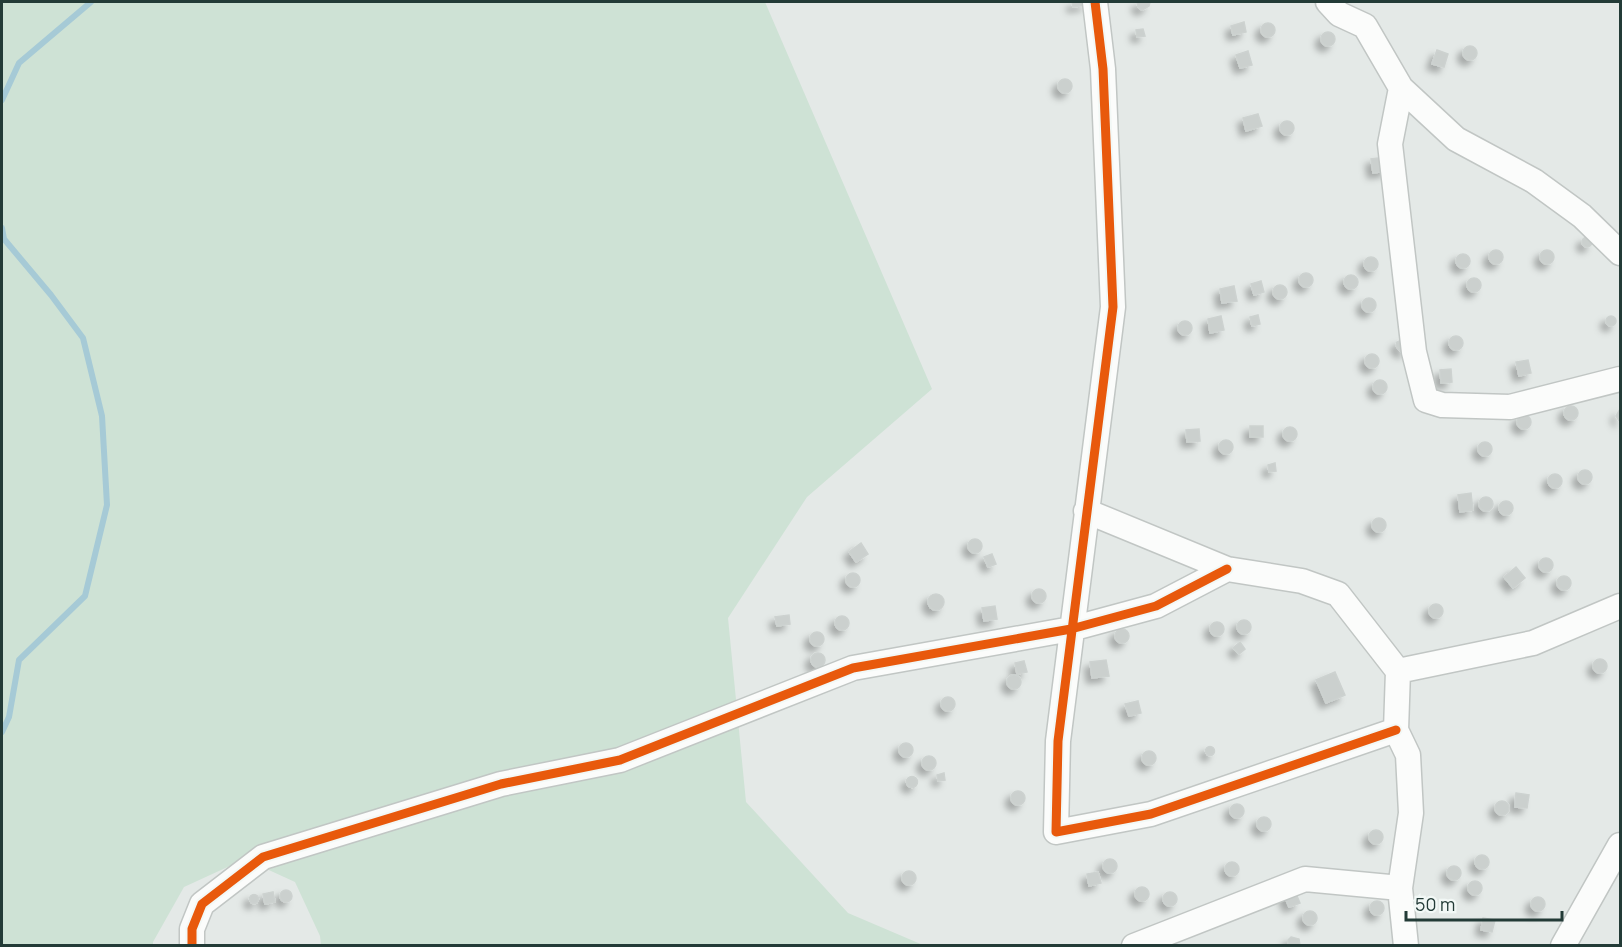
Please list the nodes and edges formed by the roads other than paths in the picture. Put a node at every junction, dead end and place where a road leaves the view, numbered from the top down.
1 (1095, 2) edge
2 (1328, 2) edge
3 (1401, 88) junction
4 (1620, 253) edge
5 (1620, 379) edge
6 (1086, 511) junction
7 (1227, 569) junction
8 (1620, 606) edge
9 (1071, 629) junction
10 (1398, 671) junction
11 (1396, 730) junction
12 (1620, 845) edge
13 (1400, 888) junction
14 (192, 945) edge
15 (1134, 945) edge
16 (1406, 945) edge
17 (1563, 945) edge

1 - 6 street
2 - 3 street
3 - 4 street
3 - 5 street
6 - 7 street
6 - 9 street
7 - 9 street
7 - 10 street
8 - 10 street
9 - 11 street
9 - 14 street
10 - 11 street
11 - 13 street
12 - 17 street
13 - 15 street
13 - 16 street

